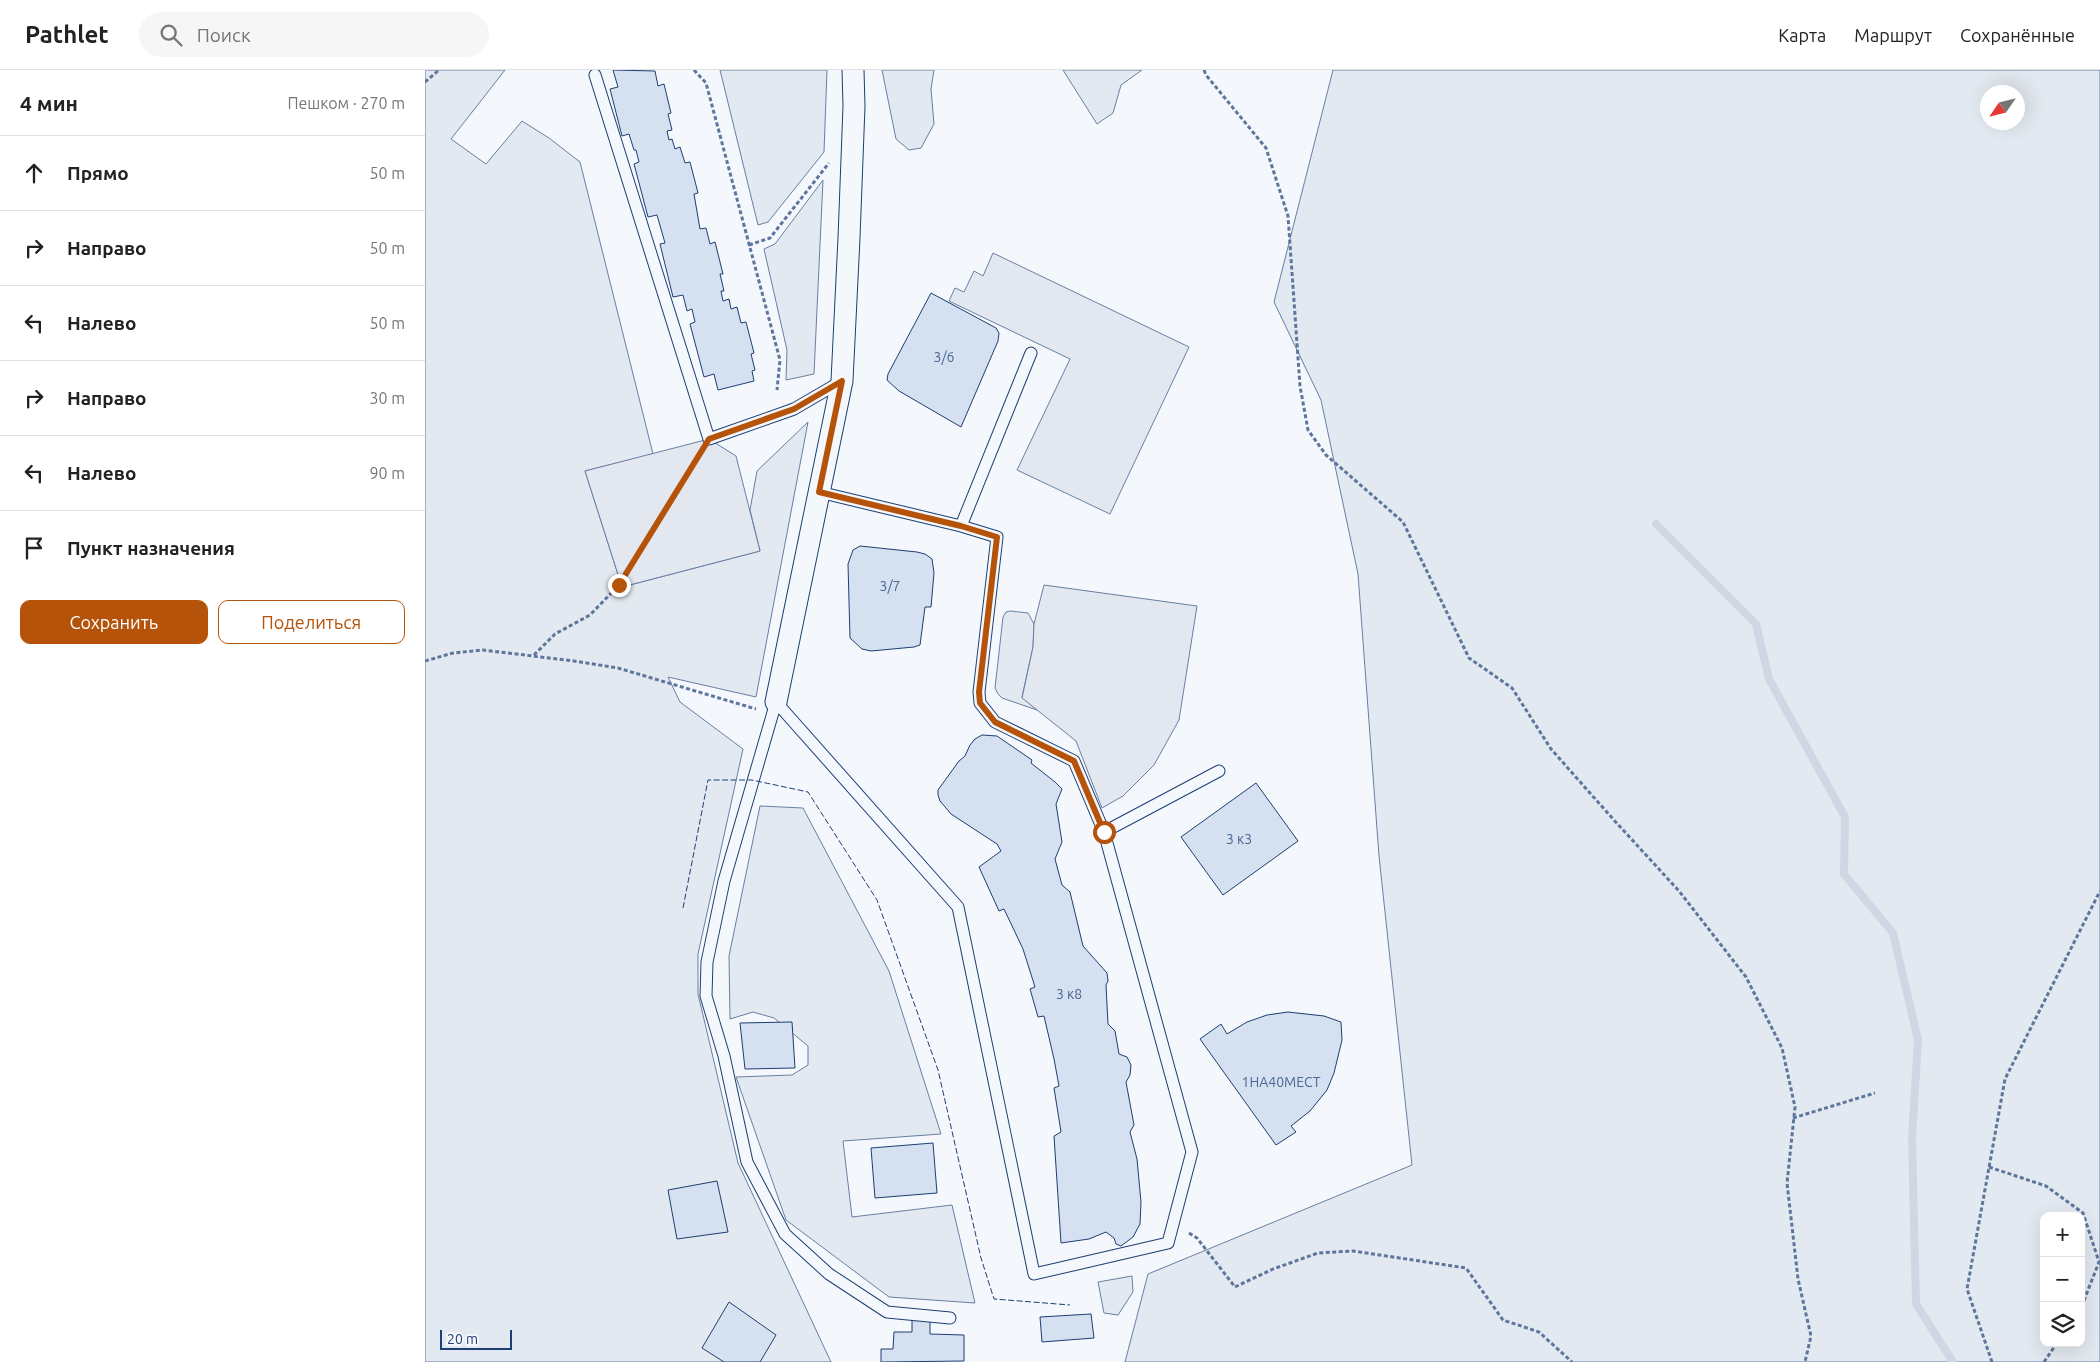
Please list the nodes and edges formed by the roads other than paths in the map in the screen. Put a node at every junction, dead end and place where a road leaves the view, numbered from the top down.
1 (853, 70) edge
2 (595, 75) dead end
3 (1031, 353) dead end
4 (842, 381) junction
5 (819, 492) junction
6 (961, 526) junction
7 (773, 708) junction
8 (1219, 770) dead end
9 (1104, 832) junction
10 (950, 1318) dead end

1 - 4 street
2 - 4 lane
3 - 6 lane
4 - 5 street
5 - 6 lane
5 - 7 street
6 - 9 lane
7 - 9 lane
7 - 10 lane
8 - 9 lane

